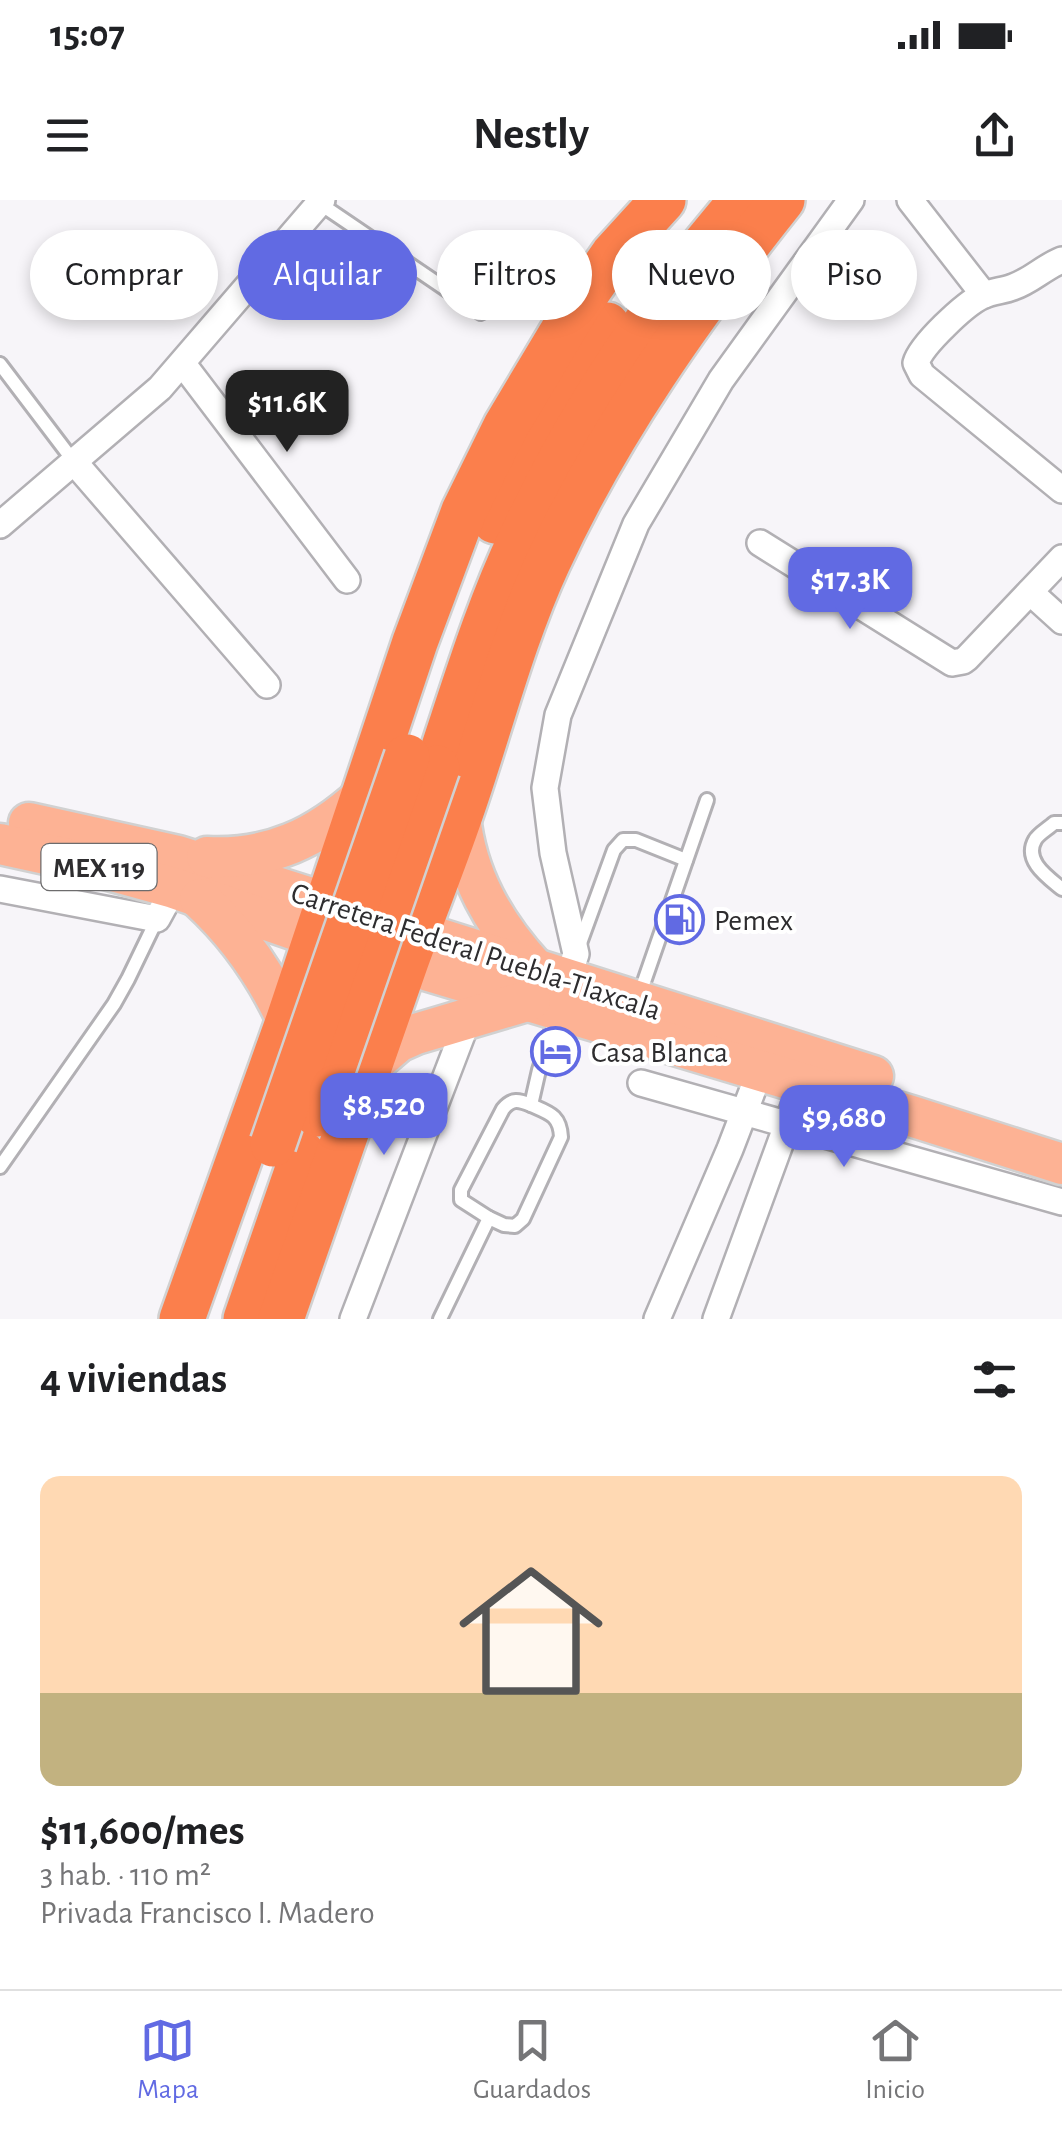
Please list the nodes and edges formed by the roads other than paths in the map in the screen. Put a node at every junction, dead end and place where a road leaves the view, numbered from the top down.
1 (664, 200) edge
2 (701, 200) edge
3 (742, 200) edge
4 (782, 200) edge
5 (852, 200) edge
6 (910, 200) edge
7 (319, 201) edge
8 (1062, 260) edge
9 (437, 283) edge
10 (984, 295) junction
11 (0, 364) edge
12 (183, 364) junction
13 (75, 463) junction
14 (1062, 490) edge
15 (0, 525) edge
16 (760, 542) dead end
17 (1062, 558) edge
18 (347, 580) dead end
19 (1030, 592) junction
20 (1062, 621) edge
21 (267, 685) dead end
22 (422, 763) junction
23 (707, 800) dead end
24 (358, 812) junction
25 (460, 816) junction
26 (0, 818) edge
27 (1062, 823) edge
28 (0, 844) edge
29 (444, 860) junction
30 (686, 860) junction
31 (0, 889) edge
32 (1062, 889) edge
33 (176, 890) junction
34 (322, 920) junction
35 (412, 947) junction
36 (553, 982) junction
37 (290, 1013) junction
38 (633, 1016) junction
39 (468, 1019) junction
40 (376, 1051) junction
41 (760, 1071) junction
42 (641, 1083) dead end
43 (802, 1084) junction
44 (531, 1104) junction
45 (743, 1113) junction
46 (912, 1116) junction
47 (787, 1125) junction
48 (1062, 1135) edge
49 (288, 1149) junction
50 (896, 1156) junction
51 (0, 1166) edge
52 (1034, 1168) edge
53 (1062, 1202) edge
54 (489, 1218) junction
55 (182, 1319) edge
56 (214, 1319) edge
57 (246, 1319) edge
58 (282, 1319) edge
59 (352, 1319) edge
60 (440, 1319) edge
61 (657, 1319) edge
62 (716, 1319) edge

1 - 24 highway
2 - 22 highway
3 - 22 highway
4 - 25 highway
5 - 36 street
6 - 10 street
7 - 9 lane
7 - 12 street
8 - 10 street
10 - 14 street
11 - 13 lane
12 - 13 street
12 - 18 street
13 - 15 street
13 - 21 street
16 - 19 street
17 - 19 street
19 - 20 street
22 - 49 highway, bridge
23 - 30 lane
24 - 29 highway
24 - 33 main road
24 - 34 highway
25 - 29 highway
25 - 36 main road
26 - 33 main road, Carretera Federal Puebla-Tlaxcala / MEX 119
27 - 32 lane
28 - 33 main road, Carretera Federal Puebla-Tlaxcala / MEX 119
29 - 35 highway
30 - 36 lane
30 - 38 lane
31 - 33 street
33 - 34 main road, Carretera Federal Puebla-Tlaxcala / MEX 119
33 - 37 main road
33 - 51 lane
34 - 35 main road, Carretera Federal Puebla-Tlaxcala / MEX 119
34 - 37 highway
35 - 36 main road, Carretera Federal Puebla-Tlaxcala / MEX 119
35 - 40 highway
36 - 38 main road, Carretera Federal Puebla-Tlaxcala / MEX 119
36 - 39 main road
36 - 44 lane
37 - 40 highway
37 - 55 highway
38 - 41 main road, Carretera Federal Puebla-Tlaxcala / MEX 119
38 - 48 main road, Carretera Federal Puebla-Tlaxcala / MEX 119
39 - 40 main road
39 - 59 street
40 - 58 highway
41 - 43 main road, Carretera Federal Puebla-Tlaxcala / MEX 119
41 - 45 street
42 - 45 street
43 - 46 main road, Carretera Federal Puebla-Tlaxcala / MEX 119
43 - 47 street
44 - 54 lane
44 - 54 lane
45 - 47 street
45 - 61 street
46 - 50 street
46 - 52 main road, Carretera Federal Puebla-Tlaxcala / MEX 119
47 - 50 street
47 - 62 street
49 - 56 highway
49 - 57 highway
50 - 52 street
52 - 53 street
54 - 60 lane

